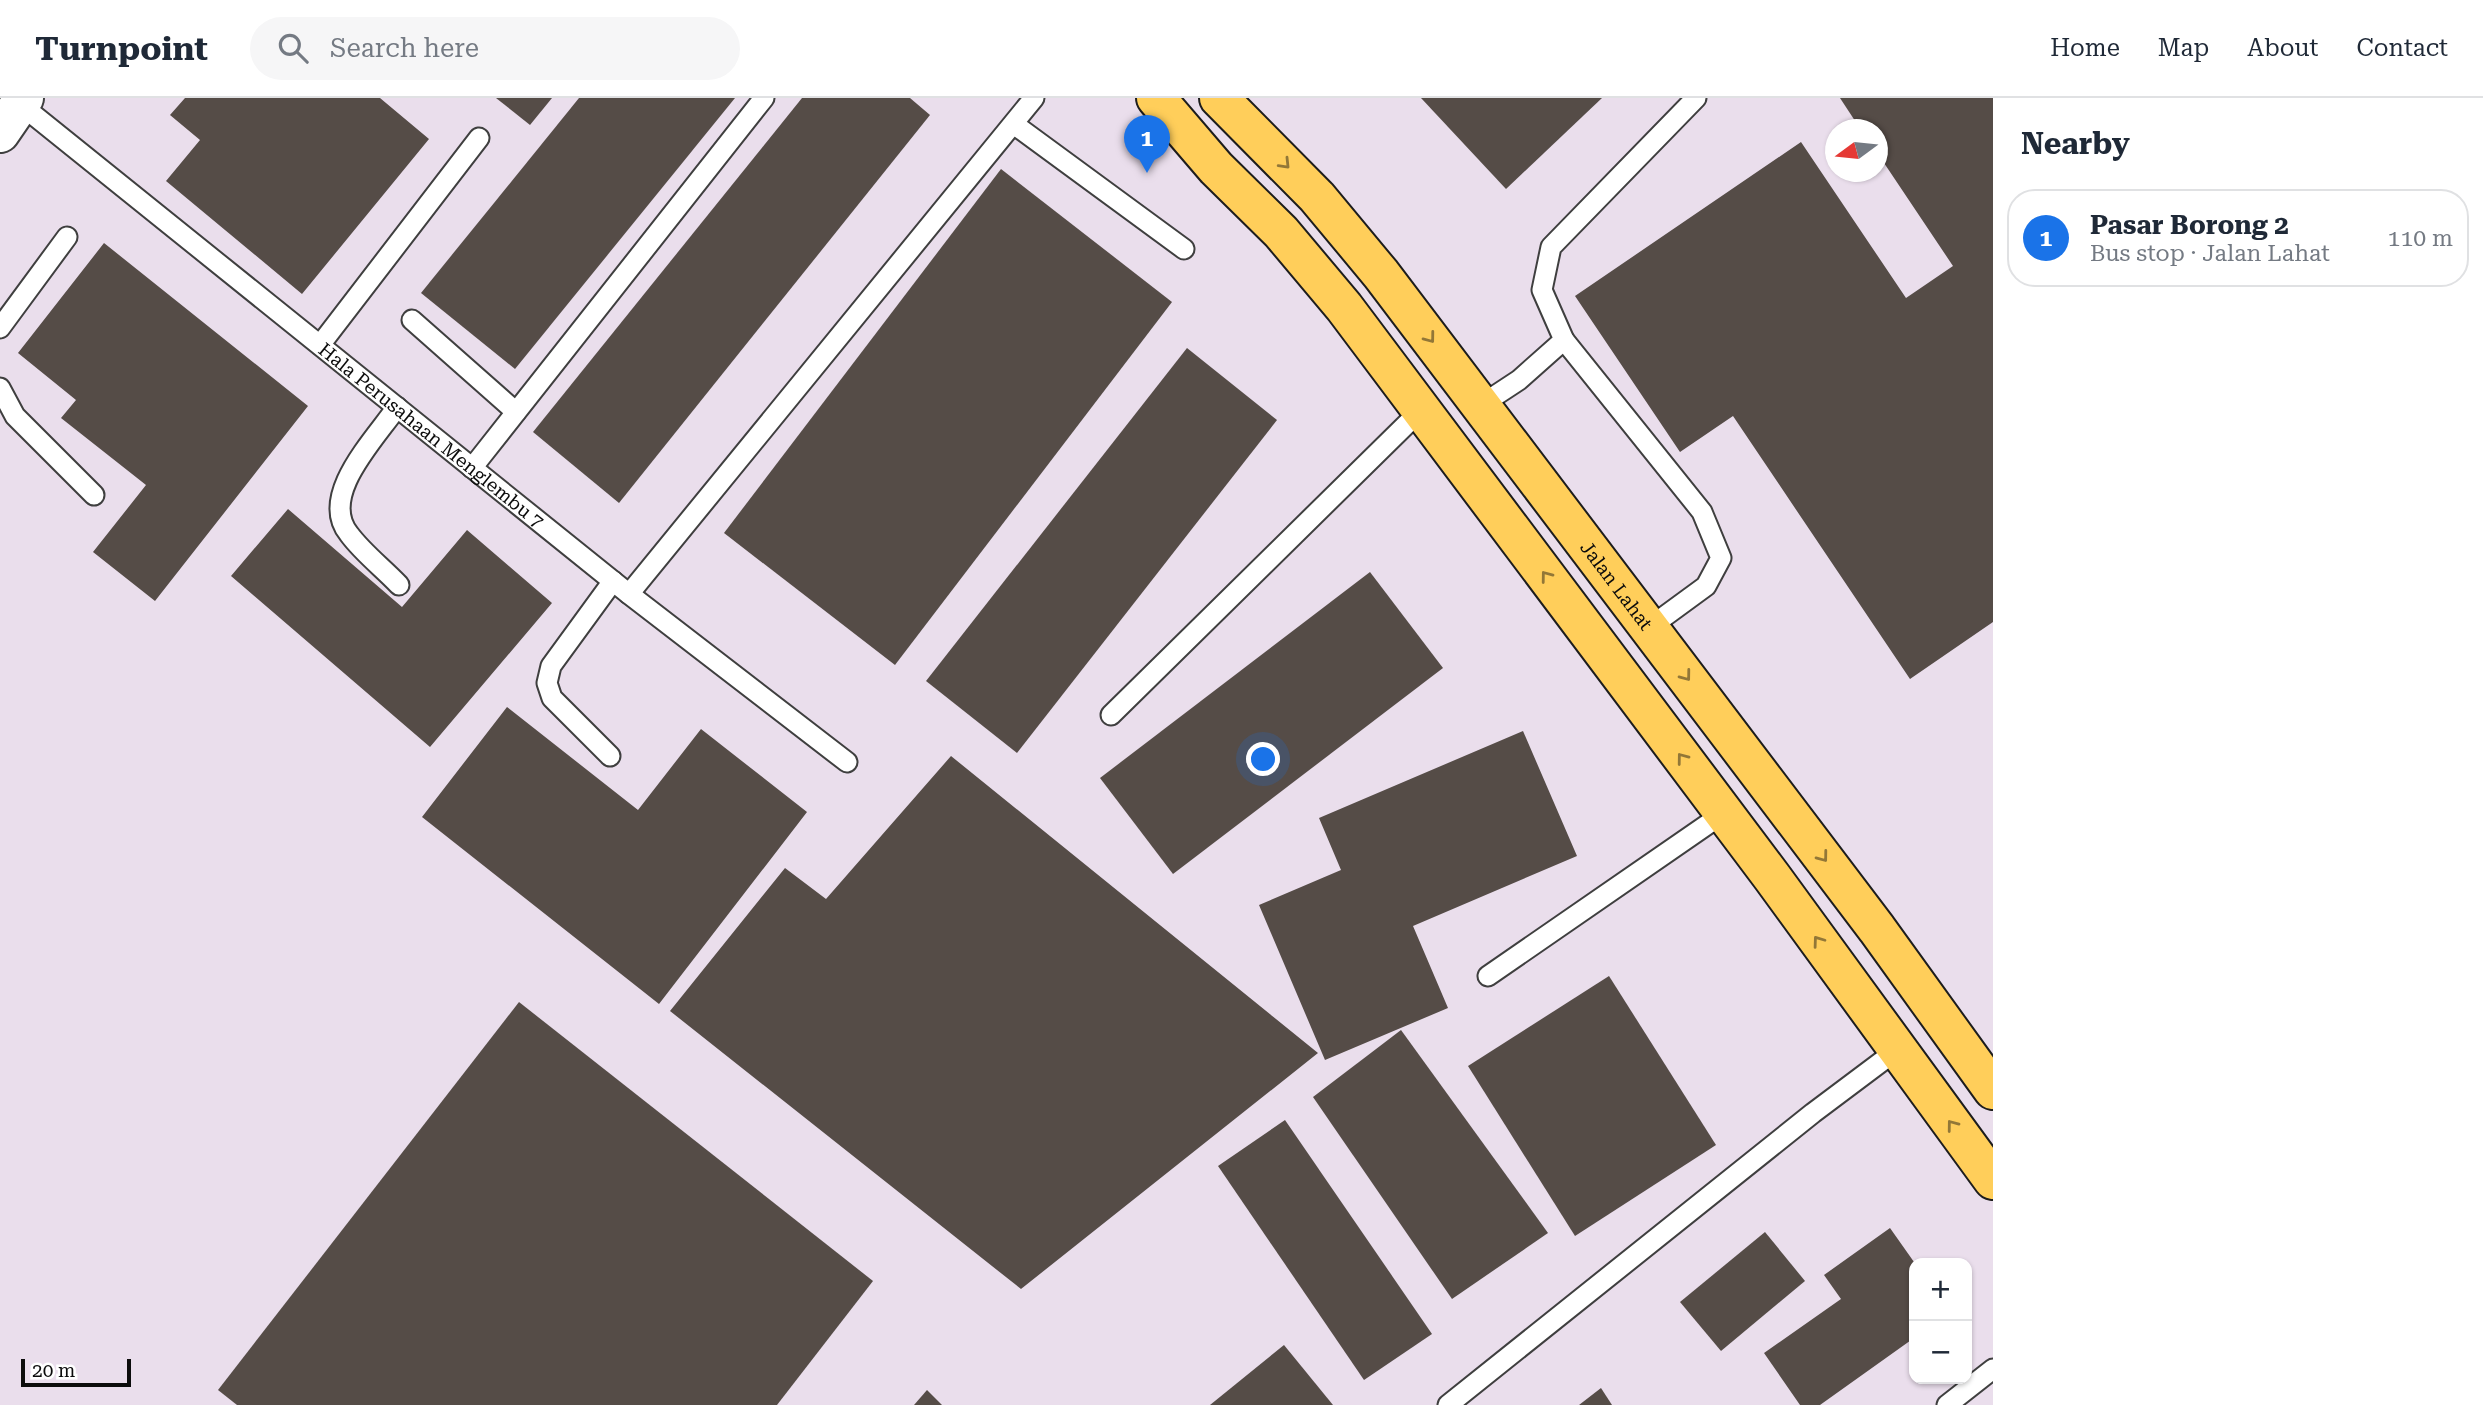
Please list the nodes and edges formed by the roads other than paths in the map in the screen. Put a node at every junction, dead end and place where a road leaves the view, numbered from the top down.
1 (764, 98) edge
2 (1034, 98) edge
3 (1125, 98) edge
4 (1156, 98) edge
5 (1696, 98) edge
6 (1227, 103) edge
7 (15, 111) edge
8 (1015, 125) junction
9 (479, 138) dead end
10 (1216, 168) junction
11 (67, 237) dead end
12 (1184, 249) dead end
13 (412, 320) dead end
14 (0, 328) edge
15 (1564, 340) junction
16 (320, 345) junction
17 (0, 388) edge
18 (1481, 405) junction
19 (397, 407) junction
20 (1421, 410) junction
21 (516, 412) junction
22 (472, 468) junction
23 (94, 495) dead end
24 (613, 581) junction
25 (399, 585) dead end
26 (629, 594) junction
27 (1650, 627) junction
28 (1111, 715) dead end
29 (610, 756) dead end
30 (847, 762) dead end
31 (1724, 813) junction
32 (1488, 976) dead end
33 (1897, 1050) junction
34 (1993, 1090) edge
35 (1993, 1180) edge
36 (1993, 1369) edge
37 (1448, 1405) edge
38 (1947, 1405) edge

1 - 21 lane
2 - 8 lane
3 - 10 main road
4 - 10 main road
5 - 15 lane
6 -> 18 main road, Jalan Lahat
7 - 16 lane, Hala Perusahaan Menglembu 7
8 - 12 lane
8 - 26 lane
9 - 16 lane
10 - 20 main road
11 - 14 lane
13 - 21 lane
15 - 18 lane
15 - 27 lane
16 - 19 lane, Hala Perusahaan Menglembu 7
17 - 23 lane
18 - 27 main road, Jalan Lahat
19 - 22 lane, Hala Perusahaan Menglembu 7
19 - 25 lane
20 - 28 lane
31 -> 20 main road
21 - 22 lane
22 - 24 lane, Hala Perusahaan Menglembu 7
24 - 26 lane, Hala Perusahaan Menglembu 7
24 - 29 lane
26 - 30 lane, Hala Perusahaan Menglembu 7
27 -> 34 main road, Jalan Lahat
31 - 32 lane
33 -> 31 main road
35 -> 33 main road
33 - 37 lane
36 - 38 lane

